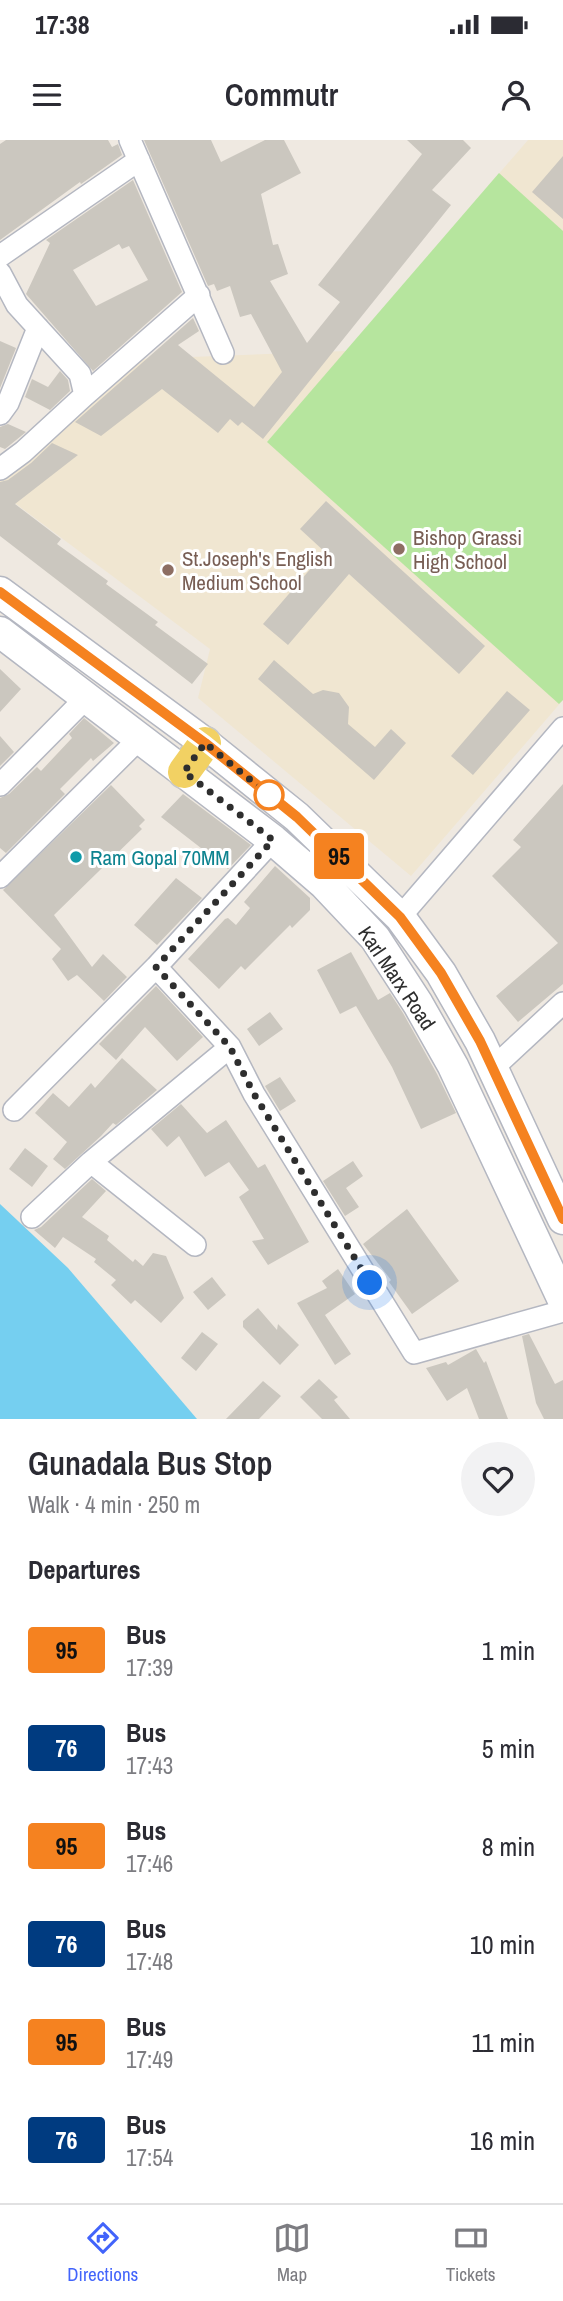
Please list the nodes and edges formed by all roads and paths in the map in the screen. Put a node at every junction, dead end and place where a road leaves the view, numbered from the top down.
1 (130, 140) edge
2 (139, 160) junction
3 (0, 256) edge
4 (0, 273) edge
5 (199, 295) junction
6 (38, 328) junction
7 (223, 352) dead end
8 (85, 395) junction
9 (0, 414) edge
10 (0, 470) edge
11 (0, 592) edge
12 (0, 632) edge
13 (87, 697) junction
14 (563, 728) edge
15 (141, 738) junction
16 (205, 743) junction
17 (184, 772) junction
18 (0, 785) edge
19 (273, 840) junction
20 (0, 877) edge
21 (400, 917) junction
22 (156, 967) junction
23 (563, 1003) edge
24 (230, 1047) junction
25 (492, 1069) junction
26 (14, 1110) dead end
27 (91, 1161) junction
28 (32, 1217) dead end
29 (563, 1219) edge
30 (195, 1245) dead end
31 (563, 1300) edge
32 (563, 1311) edge

1 - 2 street
2 - 3 street
2 - 5 street
4 - 6 street
5 - 7 street
5 - 8 street
6 - 8 street
6 - 9 street
8 - 10 street
11 - 16 main road, Karl Marx Road
12 - 13 main road, Karl Marx Road
13 - 15 main road, Karl Marx Road
13 - 18 street
14 - 21 street
15 - 17 main road, Karl Marx Road
15 - 20 street
16 - 17 main road
16 - 21 main road, Karl Marx Road
17 - 19 main road, Karl Marx Road
19 - 22 street
19 - 31 main road, Karl Marx Road
21 - 25 main road, Karl Marx Road
22 - 24 street
22 - 26 street
23 - 25 street
24 - 27 street
24 - 32 street
25 - 29 main road, Karl Marx Road
27 - 28 street
27 - 30 street

